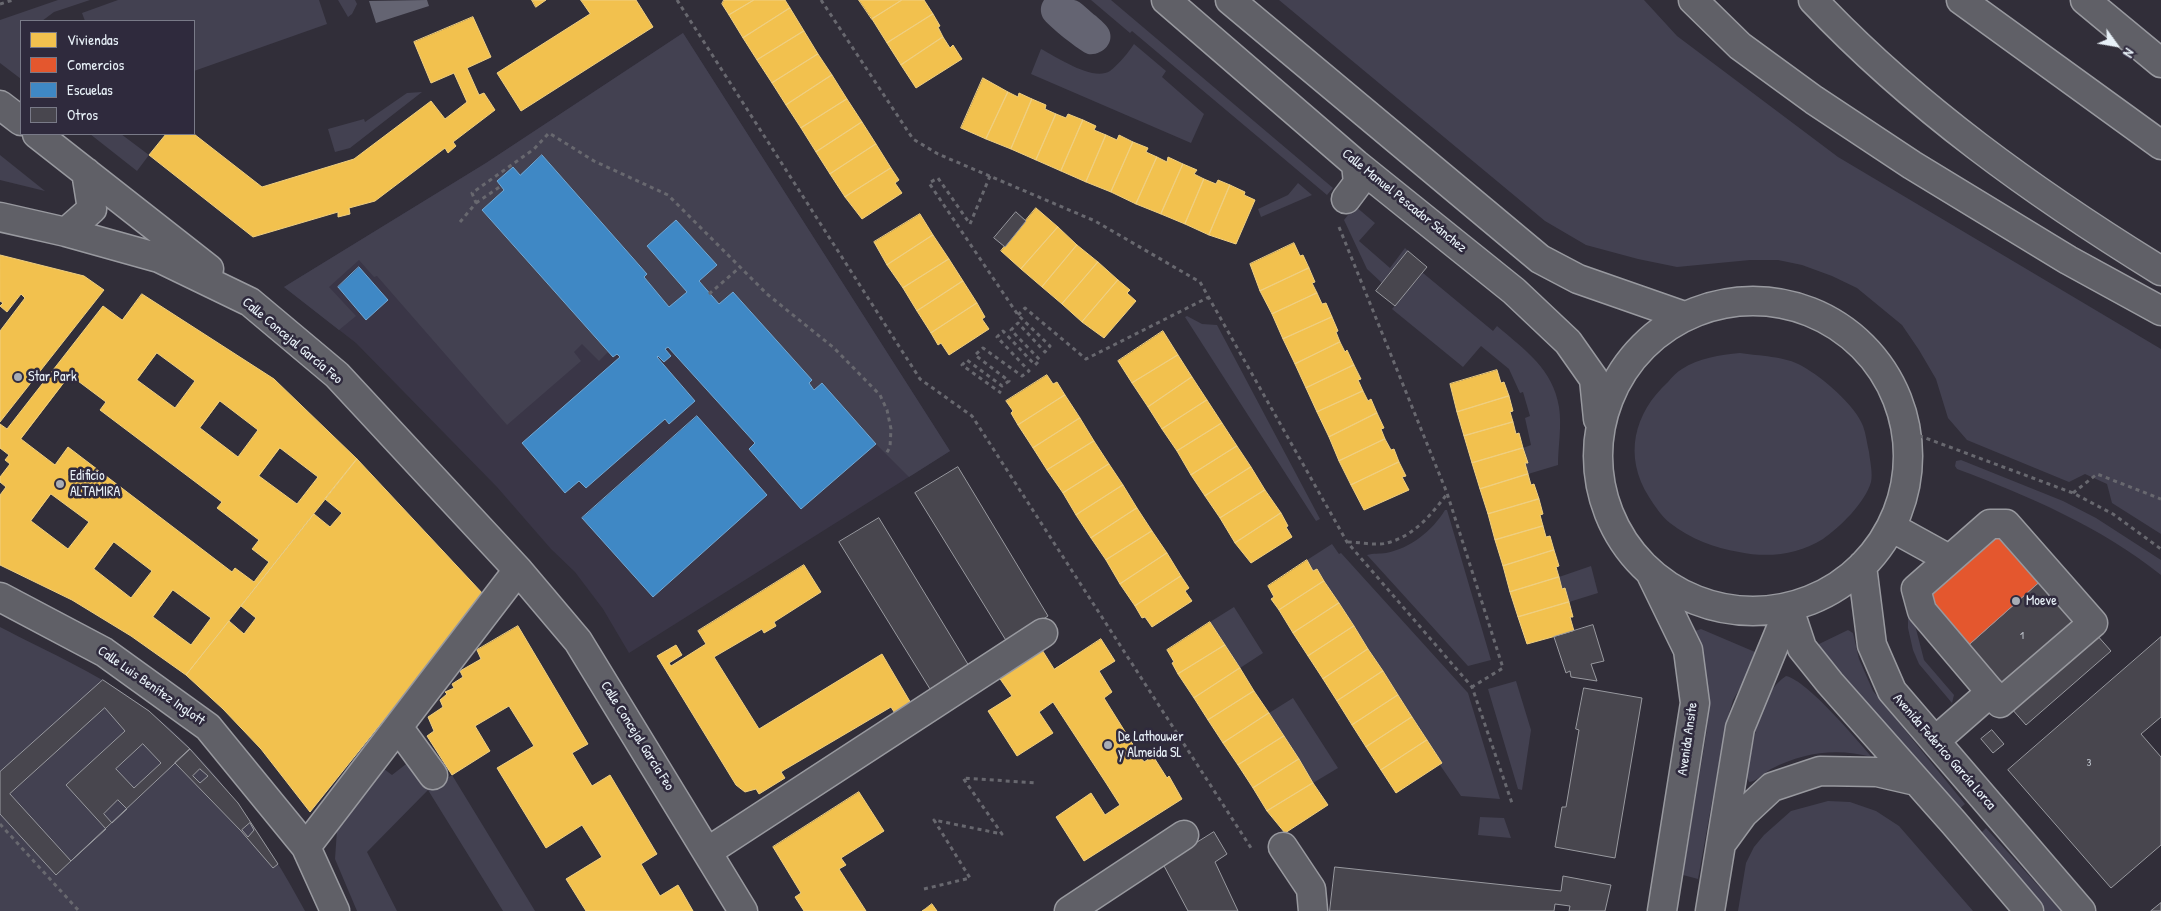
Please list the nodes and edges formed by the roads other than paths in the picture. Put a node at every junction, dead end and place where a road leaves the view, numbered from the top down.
1 (1166, 0) edge
2 (1230, 0) edge
3 (1693, 0) edge
4 (1813, 0) edge
5 (1961, 0) edge
6 (2085, 0) edge
7 (2161, 63) edge
8 (0, 105) edge
9 (20, 120) edge
10 (38, 135) edge
11 (2161, 145) edge
12 (1356, 164) junction
13 (86, 172) junction
14 (1346, 199) road end
15 (0, 217) edge
16 (66, 232) junction
17 (2161, 271) edge
18 (250, 302) junction
19 (2161, 311) edge
20 (1684, 316) junction
21 (1599, 428) junction
22 (1891, 527) junction
23 (1950, 559) junction
24 (1862, 566) junction
25 (518, 570) junction
26 (1651, 574) junction
27 (0, 597) edge
28 (1789, 609) junction
29 (1043, 633) dead end
30 (1991, 692) junction
31 (398, 727) junction
32 (1935, 742) junction
33 (433, 774) dead end
34 (1916, 782) junction
35 (1184, 835) dead end
36 (1722, 843) junction
37 (306, 847) junction
38 (1283, 847) dead end
39 (707, 852) junction
40 (335, 911) edge
41 (744, 911) edge
42 (1069, 911) edge
43 (1313, 911) edge
44 (1662, 911) edge
45 (1710, 911) edge
46 (2029, 911) edge
47 (2081, 911) edge

1 - 12 main road, Calle Manuel Pescador Sánchez
2 - 20 main road
3 - 19 main road
4 - 17 main road
5 - 11 main road
6 - 7 main road
8 - 9 main road
10 - 13 main road
12 - 14 main road
12 - 21 main road, Calle Manuel Pescador Sánchez
13 - 16 main road
13 - 18 main road
15 - 16 main road, Calle Concejal García Feo
16 - 18 main road, Calle Concejal García Feo
18 - 25 main road, Calle Concejal García Feo
20 - 21 main road
20 - 22 main road
21 - 26 main road
22 - 23 main road
22 - 24 main road
23 - 30 main road
23 - 30 main road
24 - 28 main road
24 - 32 main road, Avenida Federico García Lorca
25 - 31 main road
25 - 39 main road, Calle Concejal García Feo
26 - 28 main road
26 - 44 main road, Avenida Ansite
27 - 37 main road, Calle Luis Benítez Inglott
28 - 34 main road
28 - 36 main road
29 - 39 main road
30 - 32 main road
31 - 33 main road
31 - 37 main road
32 - 47 main road, Avenida Federico García Lorca
34 - 36 main road
34 - 46 main road
35 - 42 main road
36 - 45 main road
37 - 40 main road, Calle Luis Benítez Inglott
38 - 43 main road
39 - 41 main road, Calle Concejal García Feo

